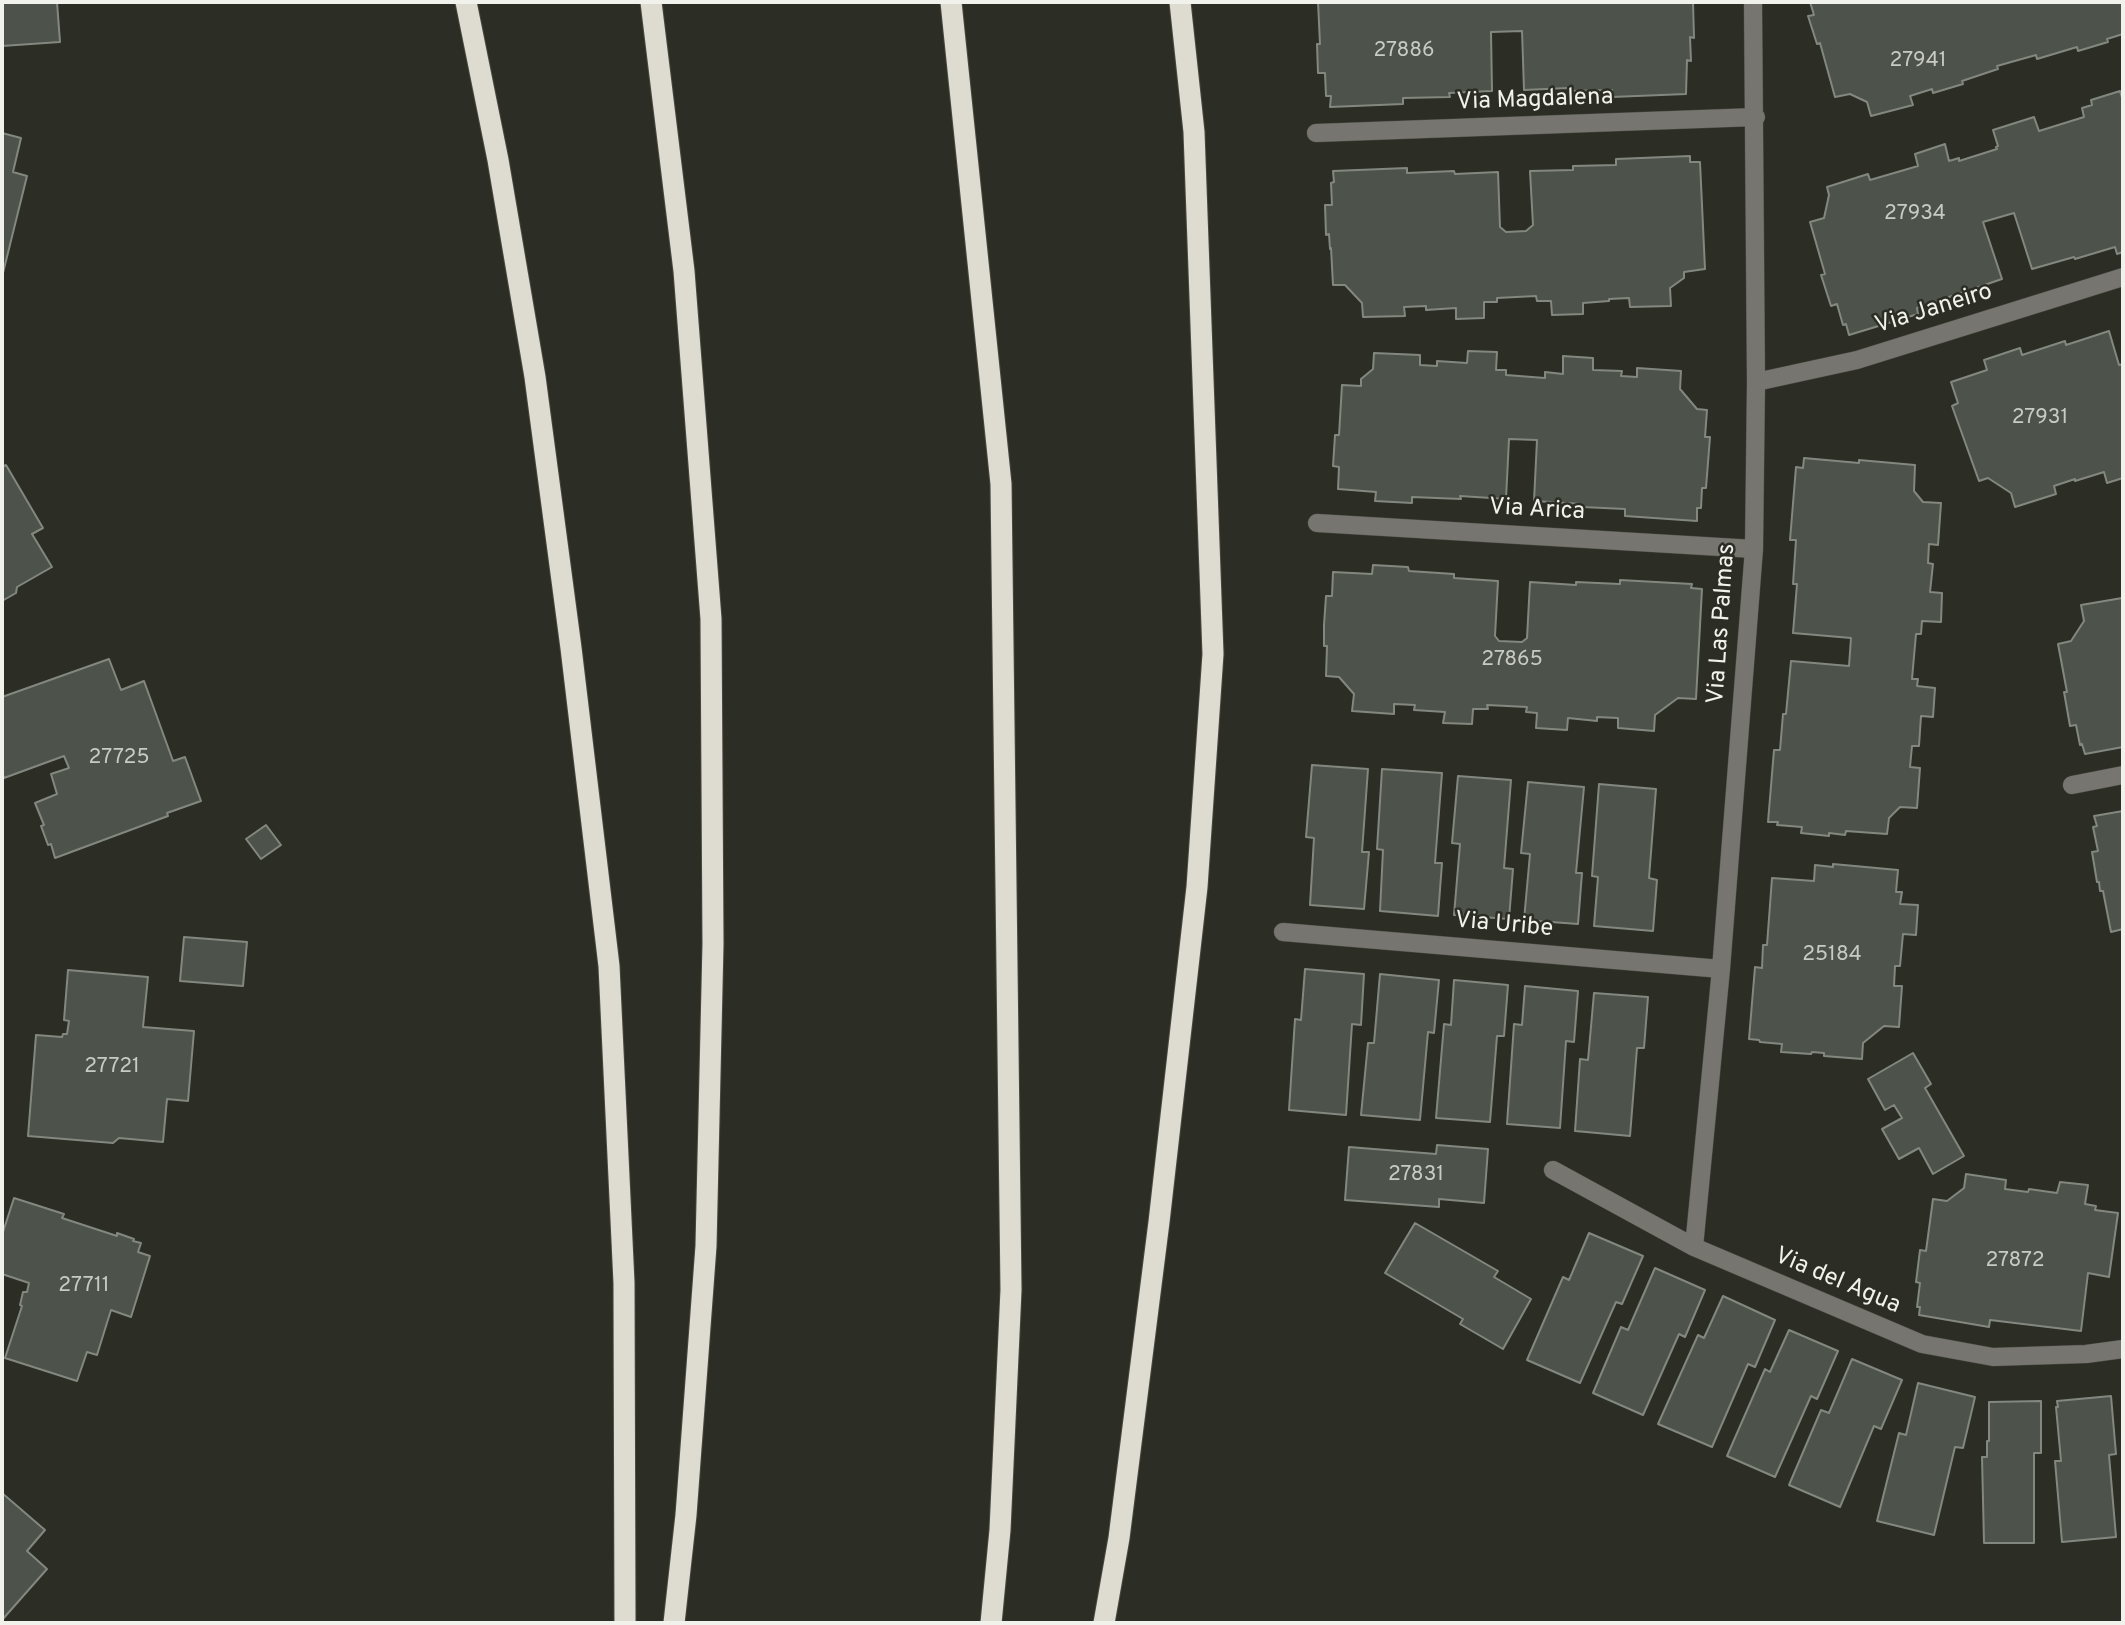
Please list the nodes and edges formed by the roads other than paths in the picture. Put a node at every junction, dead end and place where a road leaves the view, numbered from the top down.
1 (466, 2) edge
2 (651, 2) edge
3 (951, 2) edge
4 (1180, 2) edge
5 (1754, 2) edge
6 (1756, 117) junction
7 (1316, 133) dead end
8 (2123, 277) edge
9 (1756, 382) junction
10 (1317, 523) dead end
11 (1754, 549) junction
12 (2123, 775) edge
13 (2072, 785) dead end
14 (1283, 932) dead end
15 (1721, 969) junction
16 (1553, 1170) dead end
17 (1694, 1247) junction
18 (2123, 1349) edge
19 (625, 1623) edge
20 (674, 1623) edge
21 (990, 1623) edge
22 (1104, 1623) edge

1 - 19 highway
2 - 20 highway
3 - 21 highway
4 - 22 highway
5 - 6 street, Via Las Palmas
6 - 7 street, Via Magdalena
6 - 9 street, Via Las Palmas
8 - 9 street, Via Janeiro
9 - 11 street, Via Las Palmas
10 - 11 street, Via Arica
11 - 15 street, Via Las Palmas
12 - 13 street
14 - 15 street, Via Uribe
15 - 17 street, Via Las Palmas
16 - 17 street, Via del Agua
17 - 18 street, Via del Agua

